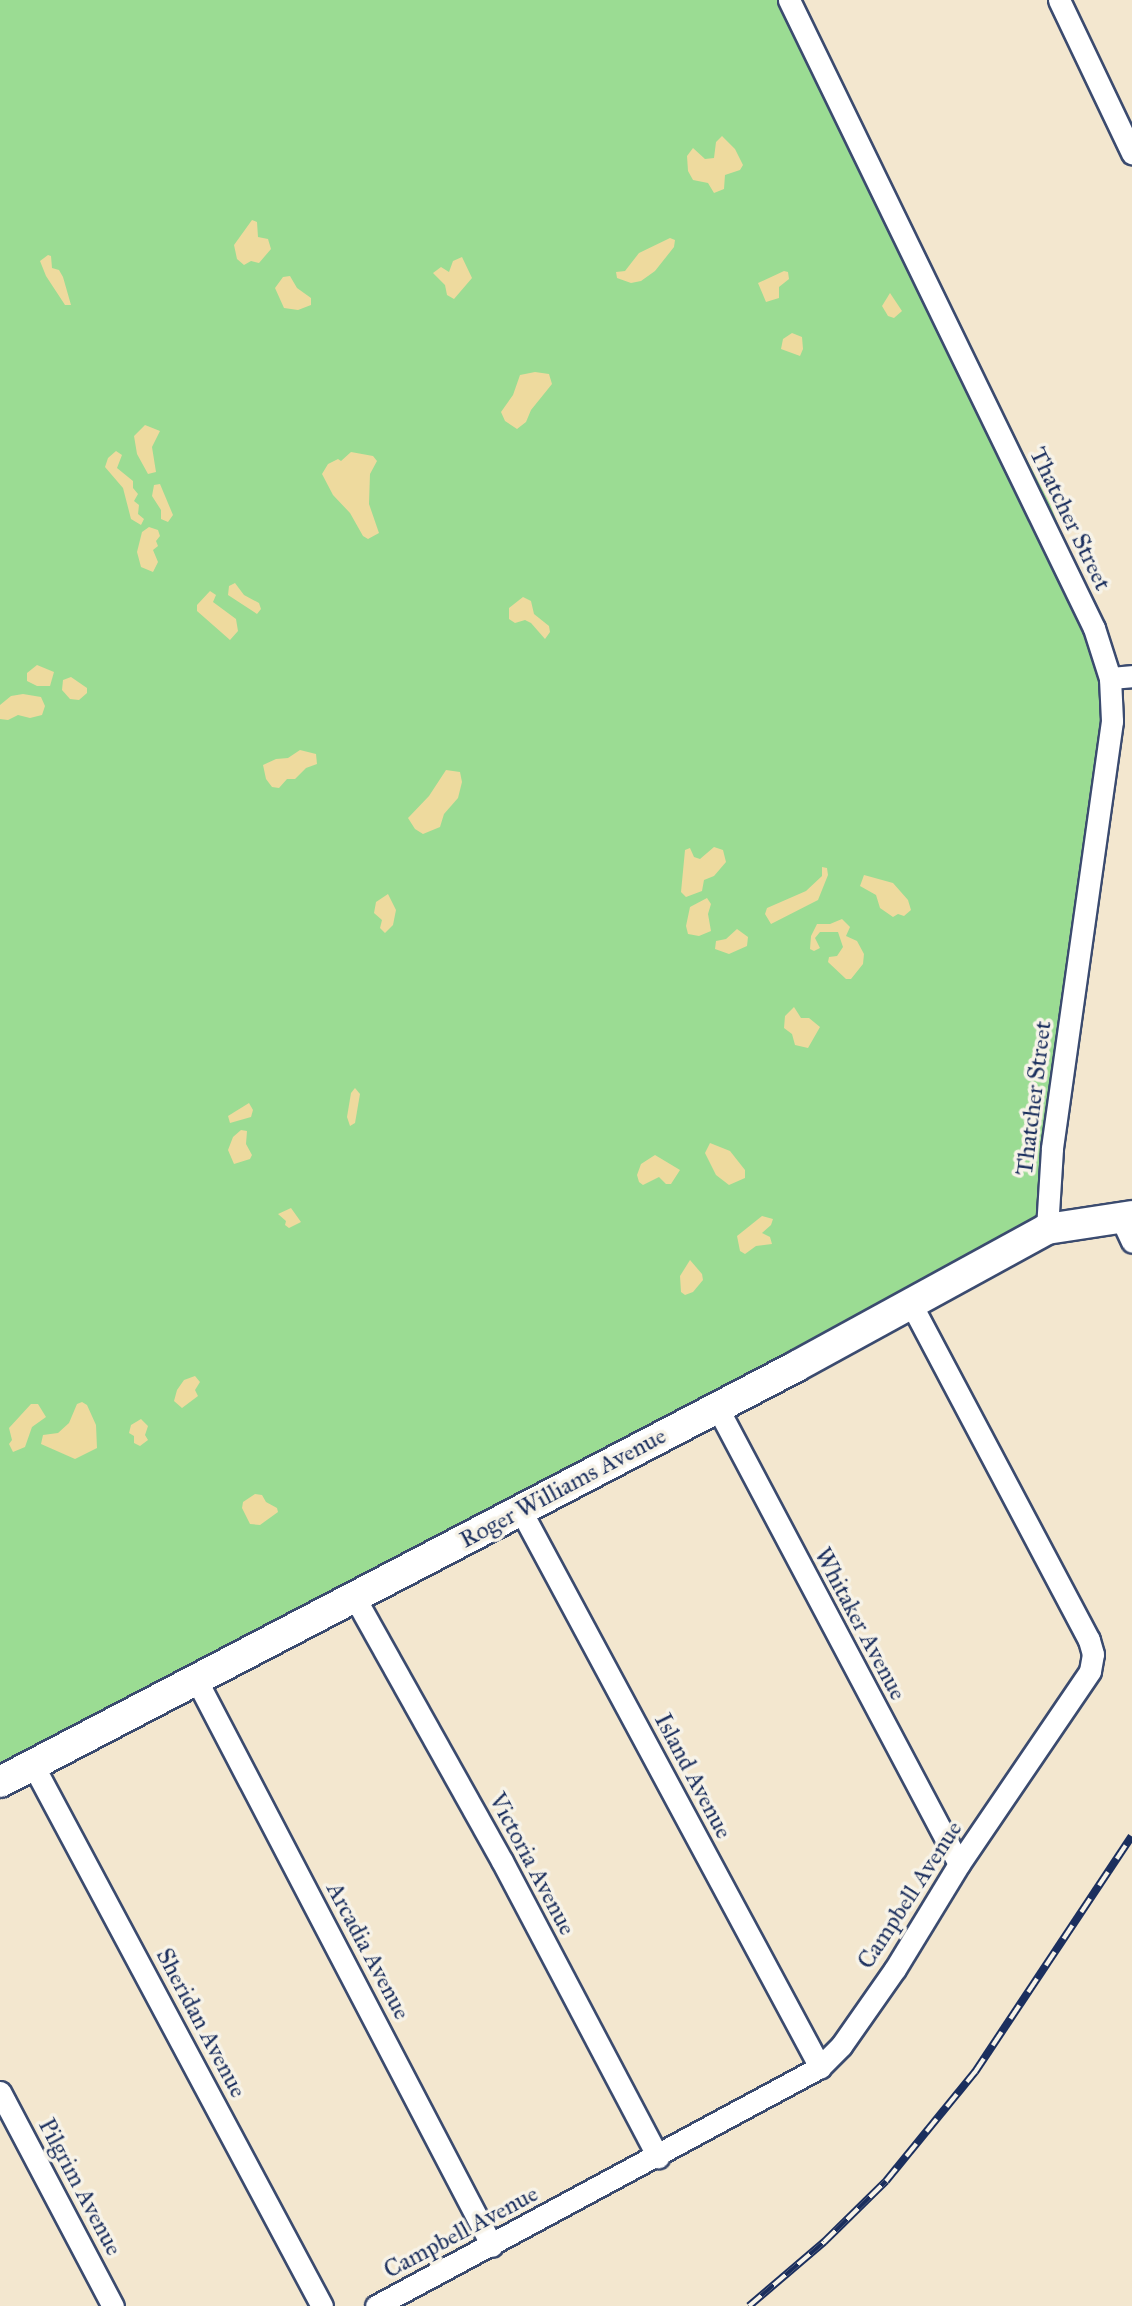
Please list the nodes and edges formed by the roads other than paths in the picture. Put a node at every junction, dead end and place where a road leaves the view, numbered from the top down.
1 (789, 0) edge
2 (1059, 0) edge
3 (1132, 153) edge
4 (1132, 676) edge
5 (1110, 678) junction
6 (1128, 1225) edge
7 (1047, 1229) junction
8 (911, 1304) junction
9 (717, 1407) junction
10 (520, 1508) junction
11 (355, 1598) junction
12 (197, 1681) junction
13 (33, 1765) junction
14 (0, 1782) edge
15 (959, 1864) junction
16 (820, 2067) junction
17 (0, 2092) edge
18 (657, 2157) junction
19 (492, 2246) junction
20 (113, 2306) edge
21 (322, 2306) edge
22 (376, 2306) edge

1 - 5 street, Thatcher Street
2 - 3 street
4 - 5 street
5 - 7 street, Thatcher Street
6 - 7 main road, Roger Williams Avenue
7 - 8 main road, Roger Williams Avenue
8 - 9 main road, Roger Williams Avenue
8 - 15 street, Campbell Avenue
9 - 10 main road, Roger Williams Avenue
9 - 15 street, Whitaker Avenue
10 - 11 main road, Roger Williams Avenue
10 - 16 street, Island Avenue
11 - 12 main road, Roger Williams Avenue
11 - 18 street, Victoria Avenue
12 - 13 main road, Roger Williams Avenue
12 - 19 street, Arcadia Avenue
13 - 14 main road, Roger Williams Avenue
13 - 21 street, Sheridan Avenue
15 - 16 street, Campbell Avenue
16 - 18 street, Campbell Avenue
17 - 20 street, Pilgrim Avenue
18 - 19 street, Campbell Avenue
19 - 22 street, Campbell Avenue

